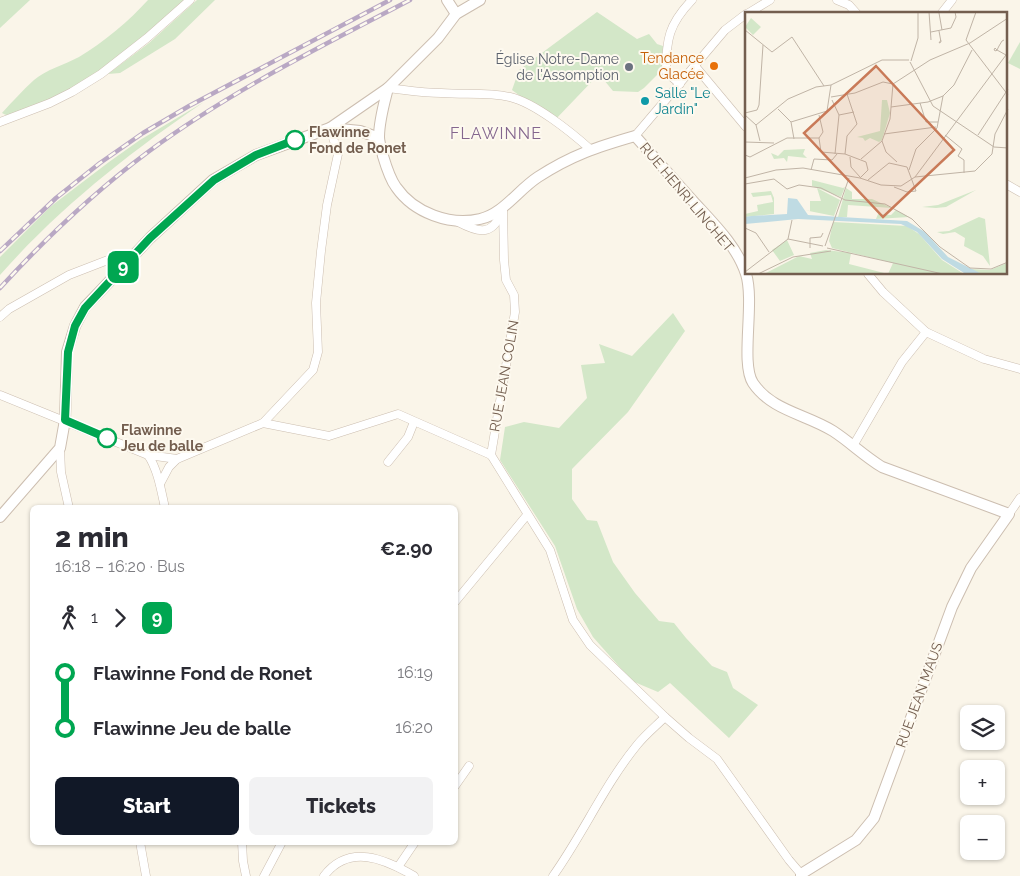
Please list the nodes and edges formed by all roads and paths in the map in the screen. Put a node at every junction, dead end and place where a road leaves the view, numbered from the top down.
1 (190, 0) edge
2 (447, 0) edge
3 (480, 0) edge
4 (692, 0) edge
5 (770, 0) edge
6 (837, 0) edge
7 (952, 0) edge
8 (750, 12) edge
9 (855, 12) edge
10 (943, 12) edge
11 (456, 14) junction
12 (745, 15) edge
13 (695, 66) junction
14 (680, 84) junction
15 (388, 88) junction
16 (0, 122) edge
17 (745, 126) edge
18 (330, 128) junction
19 (635, 136) junction
20 (379, 138) junction
21 (590, 149) junction
22 (1008, 185) edge
23 (1020, 192) edge
24 (503, 208) junction
25 (132, 258) junction
26 (869, 275) edge
27 (0, 317) edge
28 (926, 332) junction
29 (1020, 369) edge
30 (0, 395) edge
31 (65, 420) junction
32 (414, 422) junction
33 (263, 423) junction
34 (853, 446) junction
35 (60, 448) junction
36 (148, 455) junction
37 (491, 455) junction
38 (177, 459) junction
39 (388, 462) dead end
40 (160, 484) junction
41 (1020, 498) edge
42 (68, 505) edge
43 (164, 505) edge
44 (1009, 514) junction
45 (527, 515) junction
46 (0, 517) edge
47 (458, 598) edge
48 (665, 717) junction
49 (469, 766) dead end
50 (458, 782) edge
51 (141, 845) edge
52 (242, 845) edge
53 (280, 845) edge
54 (413, 845) edge
55 (398, 867) junction
56 (801, 875) edge
57 (146, 876) edge
58 (246, 876) edge
59 (264, 876) edge
60 (324, 876) edge
61 (414, 876) edge
62 (553, 876) edge

1 - 16 street
2 - 11 street
3 - 11 street
4 - 14 street
5 - 8 street
6 - 9 street
7 - 10 street
11 - 15 street
12 - 13 street
13 - 14 street
13 - 17 street
14 - 19 street
15 - 18 street
15 - 20 street
15 - 21 street
18 - 20 street
18 - 25 street
18 - 33 street
19 - 21 street
19 - 34 street, RUE HENRI LINCHET
20 - 24 street
21 - 24 street
22 - 23 street
24 - 37 street, RUE JEAN COLIN
25 - 27 street
25 - 31 street
26 - 28 street
28 - 29 street
28 - 34 street
30 - 31 street
31 - 35 street
31 - 36 street
32 - 33 street
32 - 37 street
32 - 39 street
33 - 38 street
34 - 44 street, RUE HENRI LINCHET
35 - 42 street
35 - 46 street
36 - 38 street
36 - 40 street
37 - 45 street
38 - 40 street
40 - 43 street
41 - 44 street, RUE JEAN MAUS
44 - 56 street, RUE JEAN MAUS
45 - 47 street
45 - 48 street
48 - 56 street
48 - 62 street
49 - 50 street
51 - 57 street
52 - 58 street
53 - 59 street
54 - 55 street
55 - 60 street
55 - 61 street

